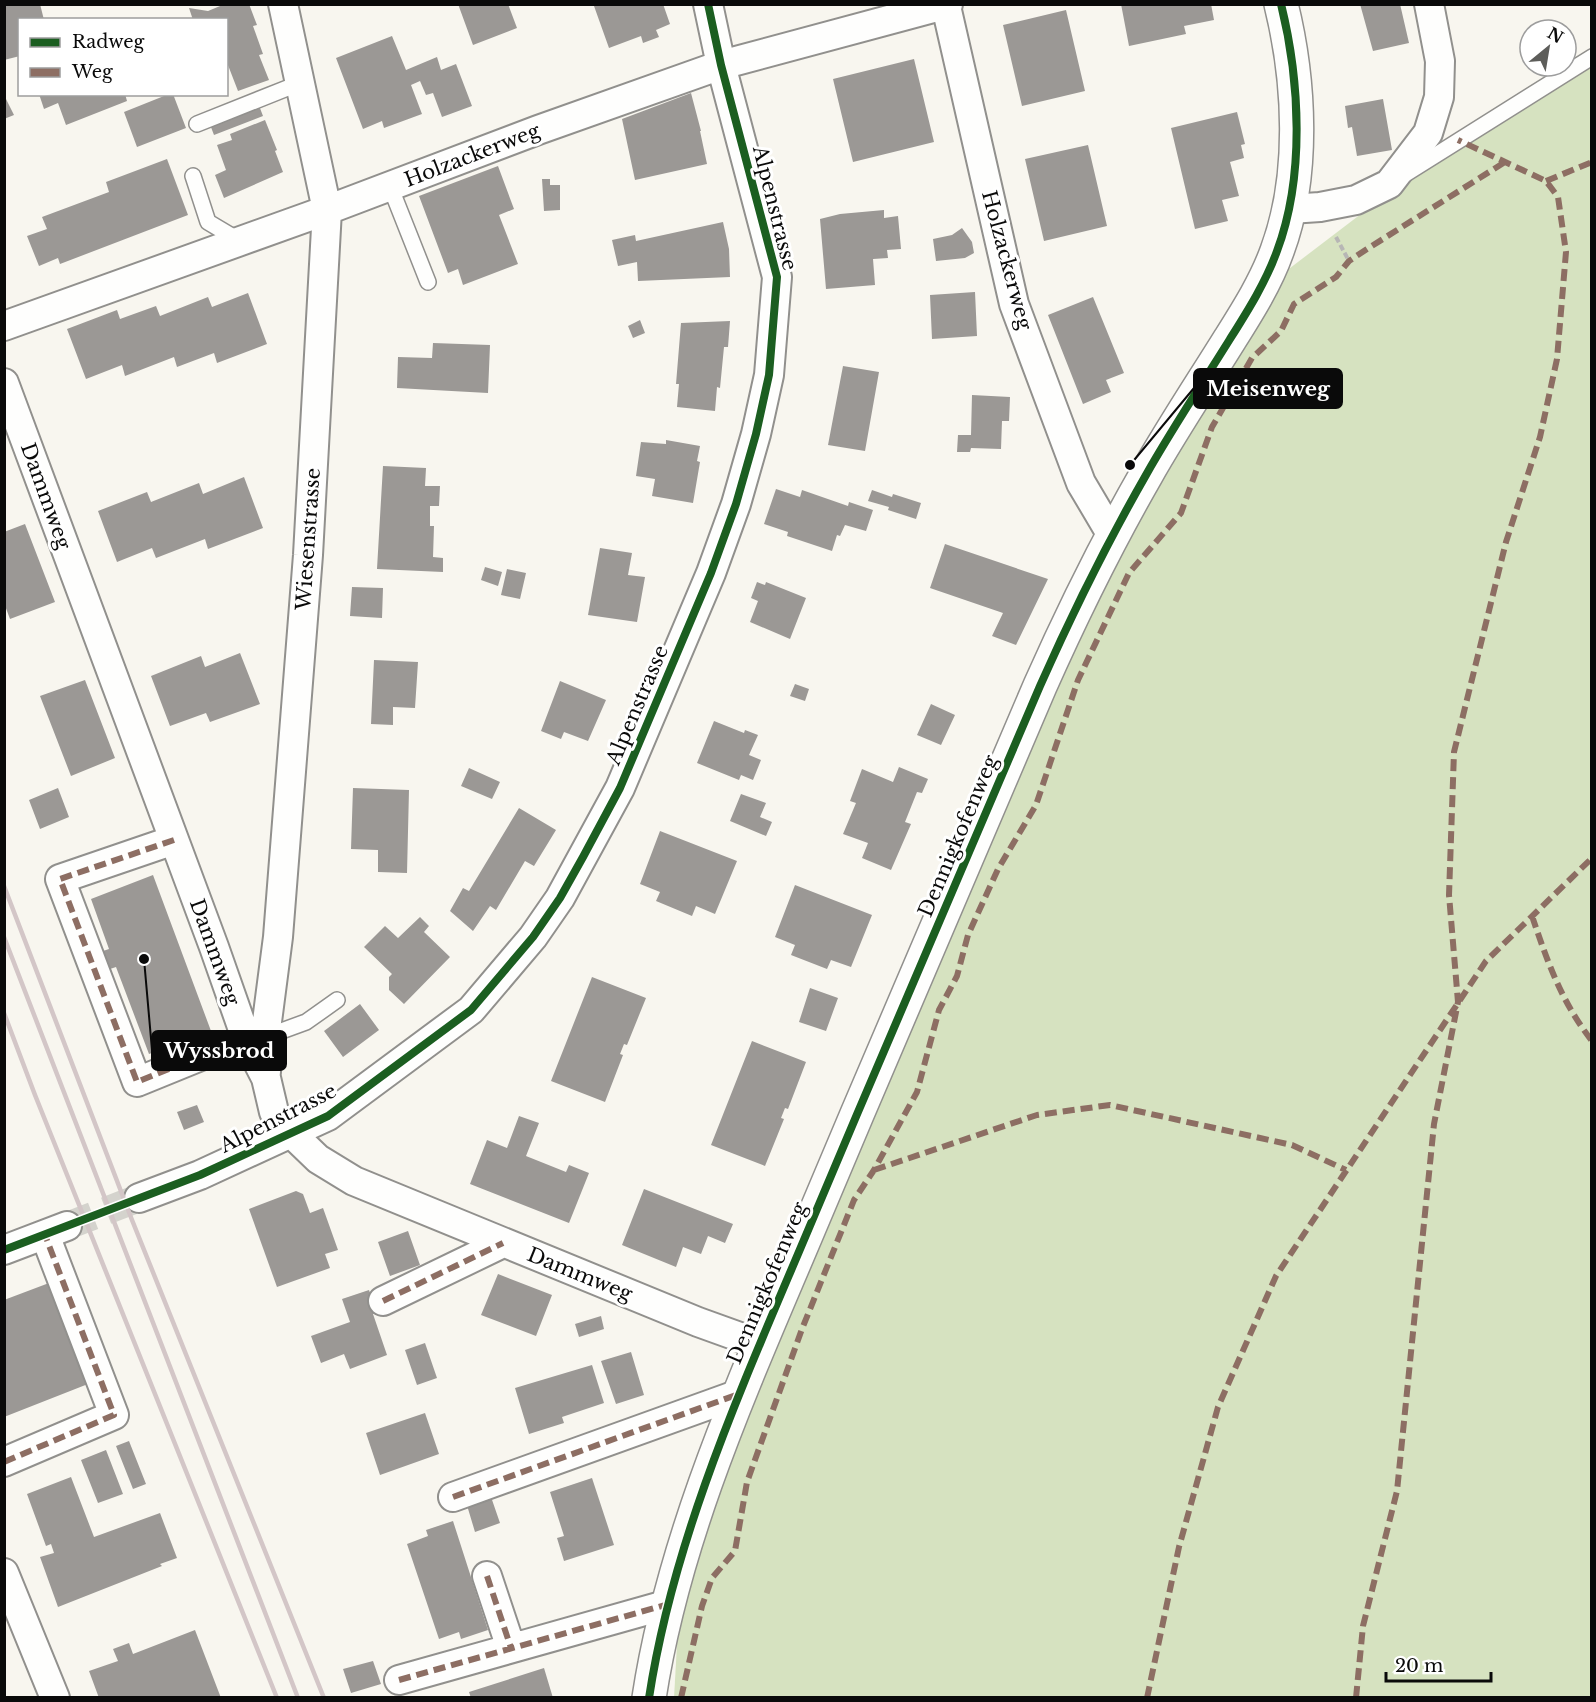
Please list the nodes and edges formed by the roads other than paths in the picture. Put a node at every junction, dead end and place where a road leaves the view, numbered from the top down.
1 (283, 4) edge
2 (708, 4) edge
3 (1281, 4) edge
4 (1429, 4) edge
5 (947, 5) edge
6 (1592, 57) edge
7 (721, 65) junction
8 (300, 82) junction
9 (197, 124) dead end
10 (193, 176) dead end
11 (1389, 184) junction
12 (390, 186) junction
13 (1290, 209) junction
14 (327, 210) junction
15 (240, 241) junction
16 (428, 282) dead end
17 (4, 326) edge
18 (4, 383) edge
19 (1113, 537) junction
20 (174, 840) junction
21 (337, 1000) dead end
22 (256, 1039) junction
23 (291, 1133) junction
24 (139, 1198) tunnel mouth
25 (503, 1243) junction
26 (4, 1250) edge
27 (384, 1301) dead end
28 (759, 1344) junction
29 (739, 1394) junction
30 (4, 1462) edge
31 (453, 1497) dead end
32 (4, 1574) edge
33 (487, 1576) dead end
34 (669, 1604) junction
35 (511, 1648) junction
36 (399, 1680) dead end
37 (55, 1698) edge
38 (649, 1698) edge

1 - 8 street, Wiesenstrasse
2 - 7 street, Alpenstrasse
3 - 13 street, Dennigkofenweg
4 - 11 street
5 - 7 street, Holzackerweg
5 - 19 street, Holzackerweg
6 - 11 lane
7 - 12 street, Holzackerweg
7 - 23 street, Alpenstrasse
8 - 9 lane
8 - 14 street, Wiesenstrasse
10 - 15 lane
11 - 13 street
12 - 14 street, Holzackerweg
12 - 16 lane
13 - 19 street, Dennigkofenweg
14 - 15 street, Holzackerweg
14 - 22 street, Wiesenstrasse
15 - 17 street, Holzackerweg
18 - 20 street, Dammweg
19 - 28 street, Dennigkofenweg
20 - 22 street, Dammweg
20 - 22 street
21 - 22 lane
22 - 23 street, Dammweg
23 - 24 street, Alpenstrasse
23 - 25 street, Dammweg
25 - 27 street
25 - 28 street, Dammweg
26 - 30 street
28 - 29 street, Dennigkofenweg
29 - 31 street
29 - 34 street, Dennigkofenweg
32 - 37 street
33 - 35 street
34 - 35 street
34 - 38 street, Dennigkofenweg
35 - 36 street

